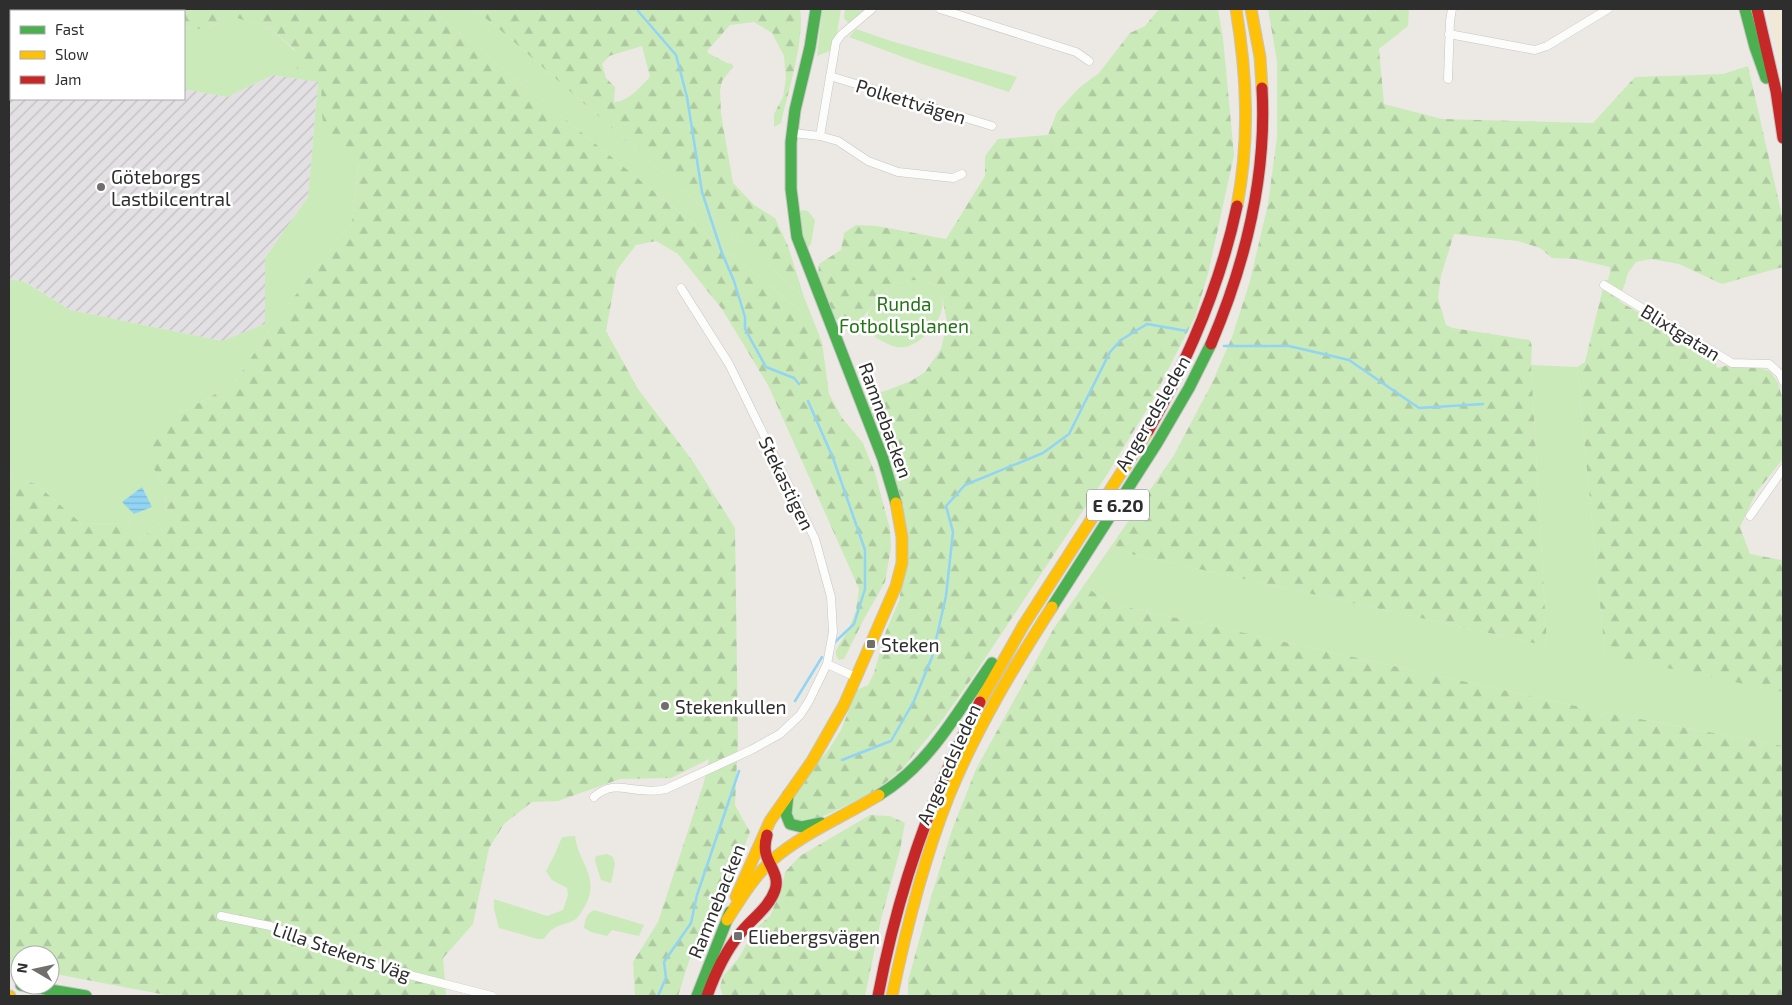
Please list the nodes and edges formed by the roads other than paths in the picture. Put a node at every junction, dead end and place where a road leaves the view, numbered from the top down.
1 (816, 9) edge
2 (872, 9) edge
3 (940, 9) edge
4 (1236, 9) edge
5 (1251, 9) edge
6 (1452, 9) edge
7 (1608, 9) edge
8 (1745, 9) edge
9 (1757, 9) edge
10 (1449, 34) junction
11 (1089, 61) dead end
12 (830, 76) junction
13 (1448, 79) dead end
14 (1777, 105) junction
15 (992, 126) dead end
16 (792, 133) junction
17 (820, 136) junction
18 (1783, 138) edge
19 (962, 174) dead end
20 (1604, 285) dead end
21 (681, 288) dead end
22 (1783, 381) edge
23 (1783, 469) edge
24 (1750, 516) dead end
25 (1037, 604) junction
26 (827, 664) junction
27 (856, 677) junction
28 (788, 795) junction
29 (594, 797) dead end
30 (846, 814) junction
31 (770, 821) junction
32 (769, 863) junction
33 (221, 916) dead end
34 (727, 920) junction
35 (60, 992) edge
36 (86, 996) edge
37 (492, 996) edge
38 (697, 996) edge
39 (707, 996) edge
40 (878, 996) edge
41 (893, 996) edge

1 - 16 main road, Ramnebacken
2 - 12 street
3 - 11 street
4 - 25 main road, Angeredsleden / E 6.20
5 - 41 main road, Angeredsleden / E 6.20
6 - 10 street
7 - 10 street
8 - 14 main road
9 - 14 main road
10 - 13 street
12 - 15 street, Polkettvägen
12 - 17 street
14 - 18 main road
16 - 17 street
16 - 27 main road, Ramnebacken
17 - 19 street
20 - 22 street, Blixtgatan
21 - 26 street, Stekastigen
23 - 24 street
25 - 30 main road
25 - 40 main road, Angeredsleden / E 6.20
26 - 27 street
26 - 29 street
27 - 28 main road, Ramnebacken
28 - 30 main road
28 - 31 main road, Ramnebacken
30 - 32 main road
31 - 32 main road, Ramnebacken
31 - 34 main road, Ramnebacken
32 - 34 main road
32 - 39 main road, Ramnebacken
33 - 37 street, Lilla Stekens Väg
34 - 38 main road, Ramnebacken
35 - 36 main road

